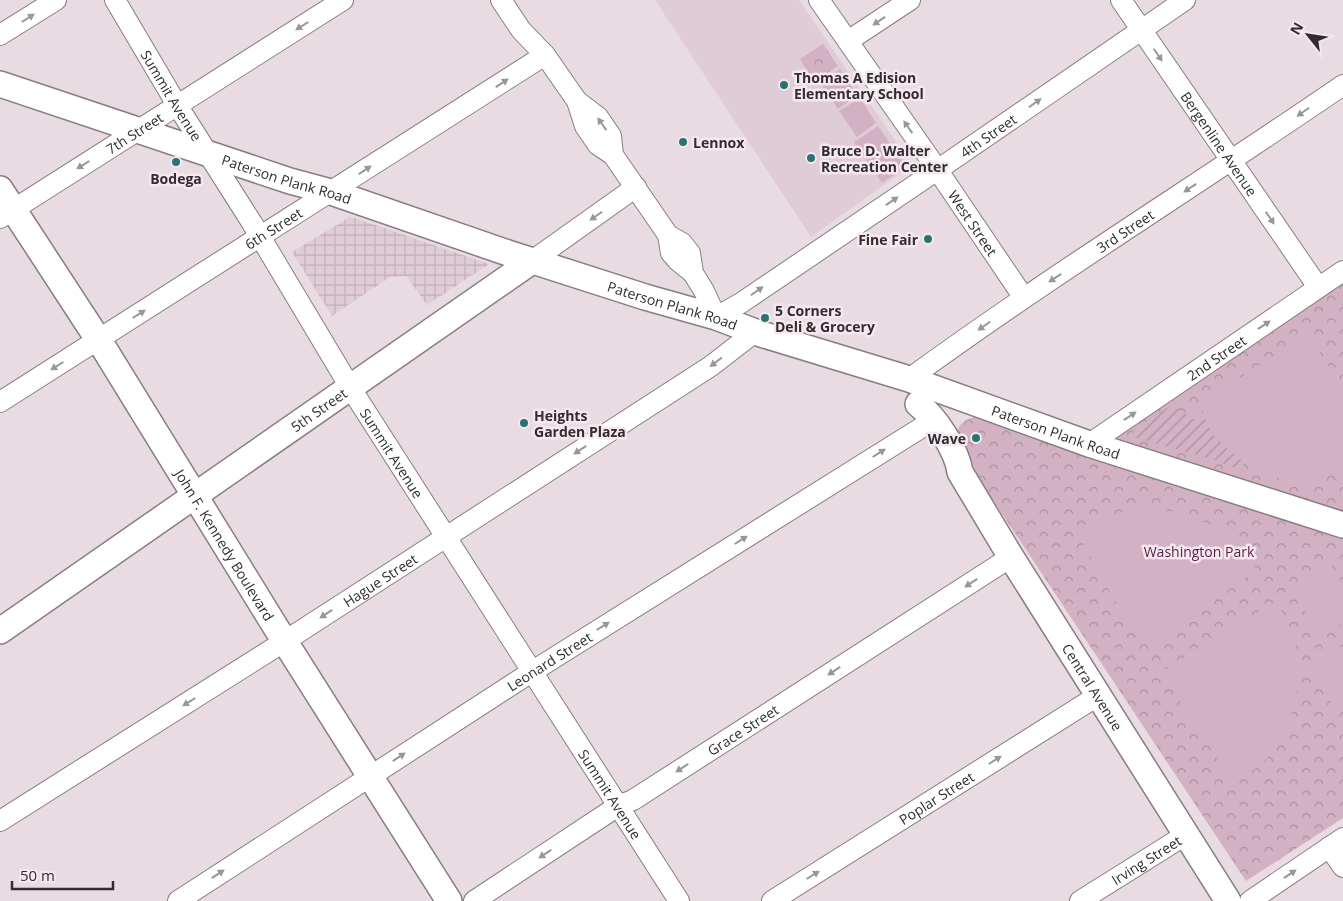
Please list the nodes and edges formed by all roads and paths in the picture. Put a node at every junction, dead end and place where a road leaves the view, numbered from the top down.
1 (56, 0) edge
2 (115, 0) edge
3 (343, 0) edge
4 (501, 0) edge
5 (516, 0) edge
6 (819, 0) edge
7 (910, 0) edge
8 (1121, 0) edge
9 (1185, 0) edge
10 (1140, 29) junction
11 (0, 35) edge
12 (848, 41) junction
13 (545, 54) junction
14 (0, 84) edge
15 (1343, 85) edge
16 (177, 105) junction
17 (140, 130) junction
18 (209, 154) junction
19 (1231, 161) junction
20 (938, 170) junction
21 (636, 188) junction
22 (0, 189) edge
23 (330, 192) junction
24 (7, 214) edge
25 (260, 238) junction
26 (532, 261) junction
27 (1343, 270) edge
28 (1318, 287) junction
29 (1024, 298) junction
30 (716, 317) junction
31 (754, 332) junction
32 (98, 340) junction
33 (909, 380) junction
34 (350, 388) junction
35 (0, 402) edge
36 (974, 403) junction
37 (921, 415) junction
38 (1089, 444) junction
39 (950, 445) junction
40 (960, 472) junction
41 (195, 496) junction
42 (1343, 525) edge
43 (446, 536) junction
44 (1012, 557) junction
45 (0, 631) edge
46 (285, 641) junction
47 (532, 671) junction
48 (1099, 695) junction
49 (370, 776) junction
50 (618, 806) junction
51 (0, 821) edge
52 (1187, 834) junction
53 (1336, 843) edge
54 (1343, 867) edge
55 (178, 901) edge
56 (449, 901) edge
57 (474, 901) edge
58 (679, 901) edge
59 (772, 901) edge
60 (1080, 901) edge
61 (1228, 901) edge
62 (1250, 901) edge

11 -> 1 street
2 - 16 street, Summit Avenue
3 -> 16 street, 7th Street
4 - 13 street
5 - 13 street
6 - 12 street, West Street
7 -> 12 street
8 - 10 street, Bergenline Avenue
9 - 10 street, 4th Street
10 -> 19 street, Bergenline Avenue
20 -> 10 street, 4th Street
20 -> 12 street, West Street
13 - 21 street
23 -> 13 street, 6th Street
14 - 17 main road, Paterson Plank Road
15 -> 19 street, 3rd Street
16 - 17 street, 7th Street
16 - 18 street, Summit Avenue
17 - 18 main road, Paterson Plank Road
17 -> 24 street, 7th Street
18 - 23 main road, Paterson Plank Road
18 - 25 street, Summit Avenue
19 -> 28 street, Bergenline Avenue
19 -> 29 street, 3rd Street
20 - 29 street, West Street
30 -> 20 street, 4th Street
21 -> 26 street, 5th Street
21 - 30 street
22 - 24 main road, John F. Kennedy Boulevard
23 - 25 street, 6th Street
23 - 26 main road, Paterson Plank Road
24 - 32 main road, John F. Kennedy Boulevard
32 -> 25 street, 6th Street
25 - 34 street, Summit Avenue
26 - 30 main road, Paterson Plank Road
26 - 34 main road, 5th Street
27 - 28 street, 2nd Street
38 -> 28 street, 2nd Street
29 -> 33 street, 3rd Street
30 - 31 main road, Paterson Plank Road
31 - 33 main road, Paterson Plank Road
31 -> 43 street, Hague Street
32 -> 35 street, 6th Street
32 - 41 main road, John F. Kennedy Boulevard
33 - 36 main road, Paterson Plank Road
33 - 37 main road, Central Avenue
34 - 41 main road, 5th Street
34 - 43 street, Summit Avenue
36 - 38 main road, Paterson Plank Road
36 - 39 main road
37 - 39 main road, Central Avenue
37 - 40 main road, Central Avenue
47 -> 37 street, Leonard Street
38 - 42 main road, Paterson Plank Road
39 - 40 main road, Central Avenue
40 - 44 main road, Central Avenue
41 - 45 main road, 5th Street
41 - 46 main road, John F. Kennedy Boulevard
43 -> 46 street, Hague Street
43 - 47 street, Summit Avenue
44 - 48 main road, Central Avenue
44 -> 50 street, Grace Street
46 - 49 main road, John F. Kennedy Boulevard
46 -> 51 street, Hague Street
49 -> 47 street, Leonard Street
47 - 50 street, Summit Avenue
48 - 52 main road, Central Avenue
59 -> 48 street, Poplar Street
55 -> 49 street, Leonard Street
49 - 56 main road, John F. Kennedy Boulevard
50 -> 57 street, Grace Street
50 - 58 street, Summit Avenue
52 - 60 street, Irving Street
52 - 61 main road, Central Avenue
53 - 54 street
62 -> 53 street

